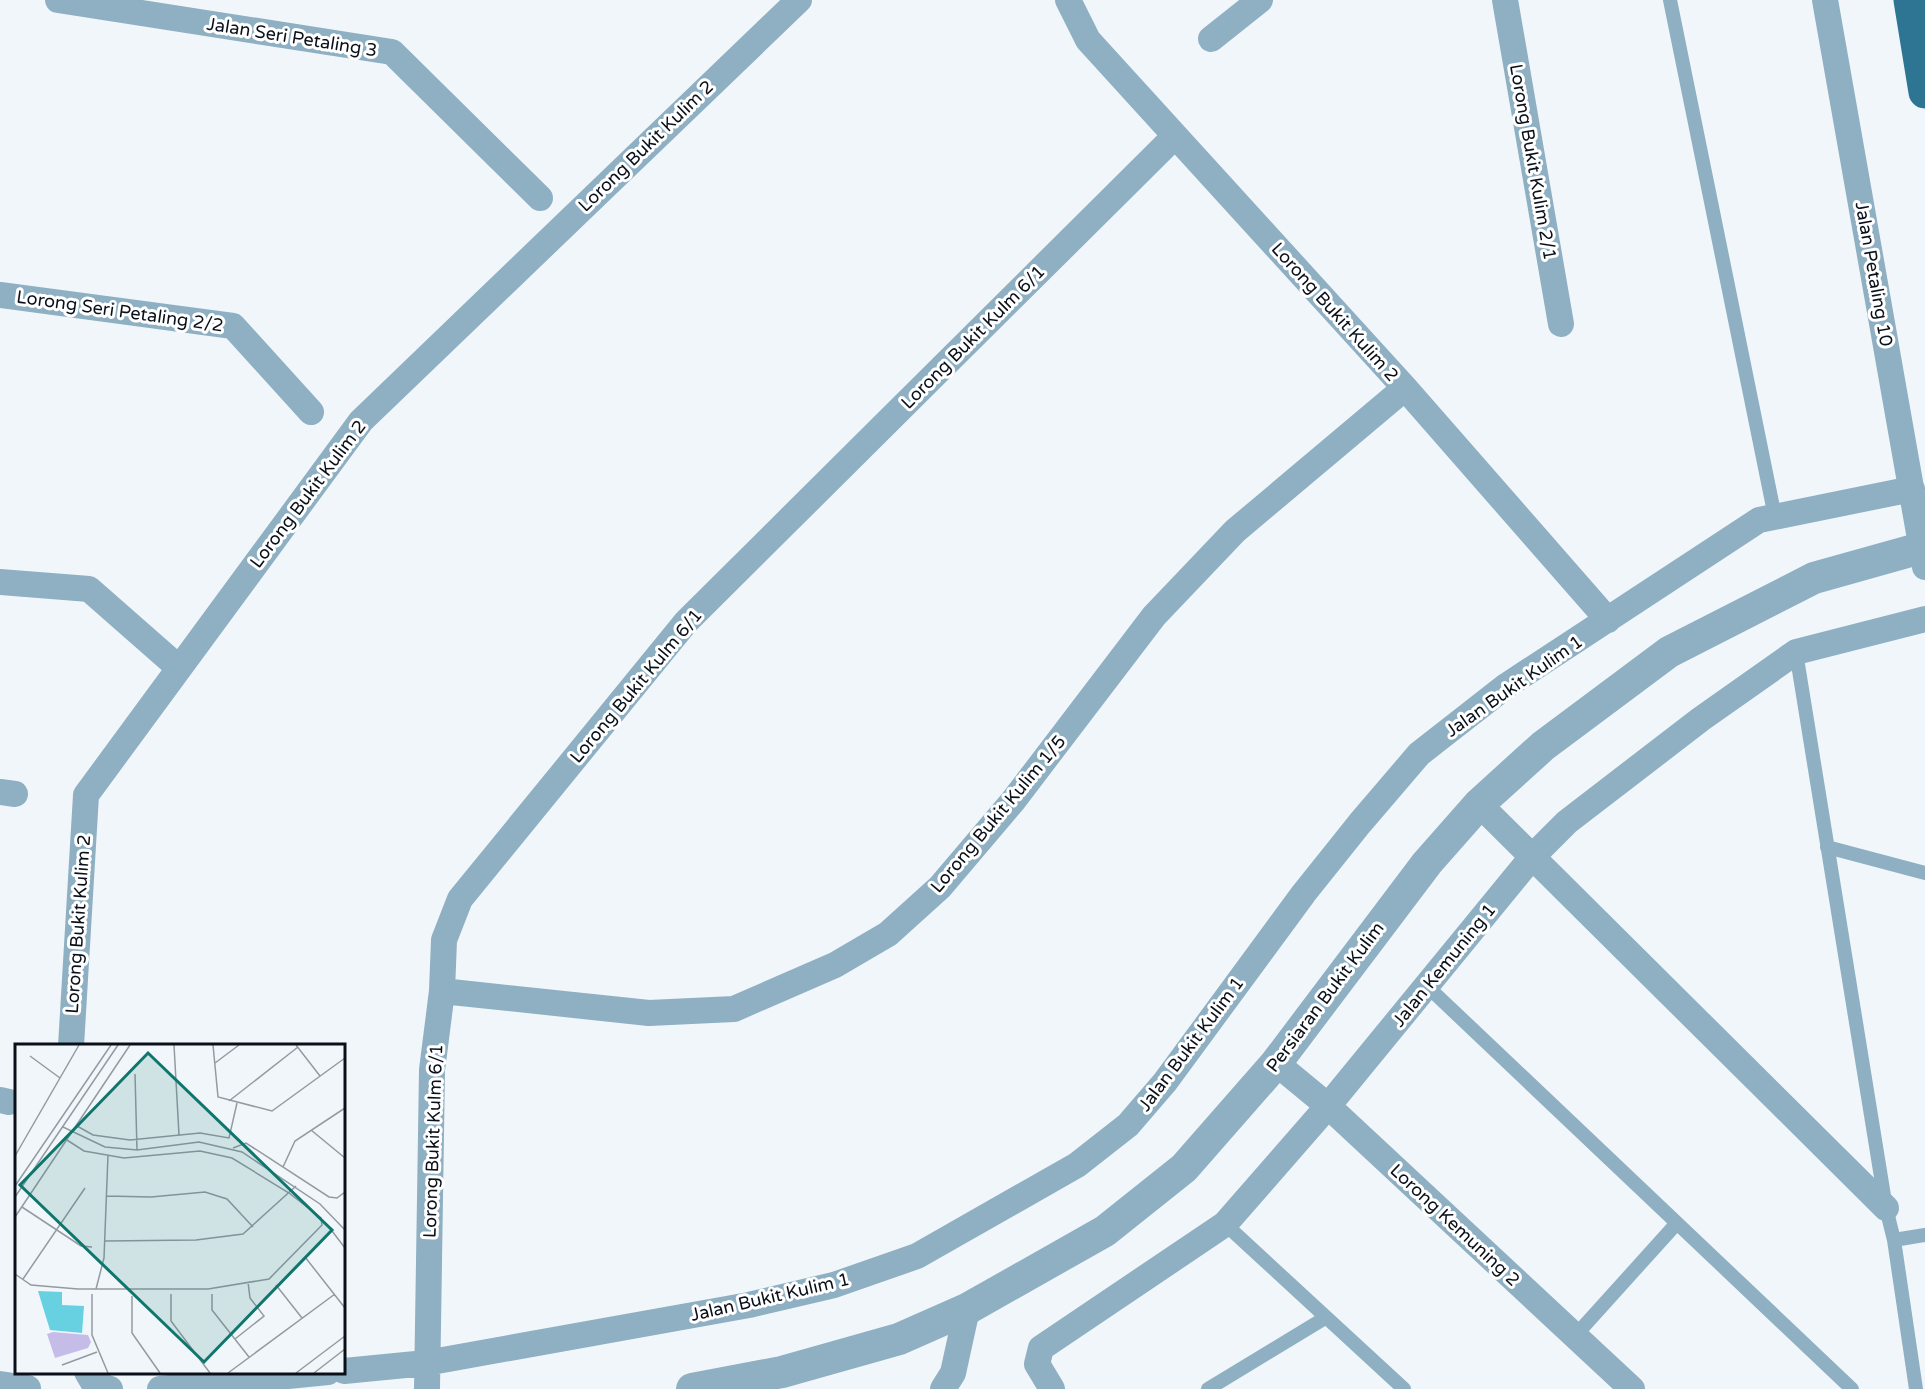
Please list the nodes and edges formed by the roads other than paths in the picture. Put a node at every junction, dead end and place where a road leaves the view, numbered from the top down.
1 (58, 0) edge
2 (799, 0) edge
3 (1068, 0) edge
4 (1260, 0) edge
5 (1505, 0) edge
6 (1670, 0) edge
7 (1825, 0) edge
8 (1910, 0) edge
9 (1211, 39) dead end
10 (1925, 92) edge
11 (1175, 136) junction
12 (540, 198) dead end
13 (0, 295) edge
14 (1561, 324) dead end
15 (1405, 388) junction
16 (311, 412) dead end
17 (1912, 489) junction
18 (1775, 517) junction
19 (1924, 554) edge
20 (0, 582) edge
21 (1925, 619) edge
22 (1608, 620) junction
23 (1796, 652) junction
24 (180, 668) junction
25 (1479, 804) junction
26 (1827, 847) junction
27 (1532, 856) junction
28 (1925, 873) edge
29 (1428, 987) junction
30 (442, 991) junction
31 (70, 1044) edge
32 (1276, 1063) junction
33 (1328, 1106) junction
34 (1886, 1208) junction
35 (1677, 1223) junction
36 (1225, 1224) junction
37 (1925, 1235) edge
38 (1894, 1240) junction
39 (967, 1309) junction
40 (1325, 1318) junction
41 (1575, 1336) junction
42 (426, 1363) junction
43 (345, 1371) edge
44 (308, 1374) edge
45 (0, 1384) edge
46 (28, 1388) edge
47 (159, 1389) edge
48 (427, 1389) edge
49 (692, 1389) edge
50 (943, 1389) edge
51 (1052, 1389) edge
52 (1208, 1389) edge
53 (1404, 1389) edge
54 (1632, 1389) edge
55 (1852, 1389) edge
56 (1916, 1389) edge

1 - 12 street, Jalan Seri Petaling 3
2 - 24 street, Lorong Bukit Kulim 2
3 - 11 street, Lorong Bukit Kulim 2
4 - 9 street
5 - 14 street, Lorong Bukit Kulim 2/1
6 - 18 lane
7 - 17 street, Jalan Petaling 10
8 - 10 main road
11 - 15 street, Lorong Bukit Kulim 2
11 - 30 street, Lorong Bukit Kulm 6/1
13 - 16 street, Lorong Seri Petaling 2/2
15 - 22 street, Lorong Bukit Kulim 2
15 - 30 street, Lorong Bukit Kulim 1/5
17 - 18 street, Jalan Bukit Kulim 1
17 - 19 street, Jalan Petaling 10
18 - 22 street, Jalan Bukit Kulim 1
19 - 25 street, Persiaran Bukit Kulim
20 - 24 street
21 - 23 street, Jalan Kemuning 1
22 - 42 street, Jalan Bukit Kulim 1
23 - 26 lane
23 - 27 street, Jalan Kemuning 1
24 - 31 street, Lorong Bukit Kulim 2
25 - 27 street
25 - 32 street, Persiaran Bukit Kulim
26 - 28 lane
26 - 34 lane
27 - 29 street, Jalan Kemuning 1
27 - 34 street
29 - 33 street, Jalan Kemuning 1
29 - 35 lane
30 - 42 street, Lorong Bukit Kulm 6/1
32 - 33 street, Lorong Kemuning 2
32 - 39 street, Persiaran Bukit Kulim
33 - 36 street, Jalan Kemuning 1
33 - 41 street, Lorong Kemuning 2
34 - 38 lane
35 - 41 lane
35 - 55 lane
36 - 40 lane
36 - 51 street, Jalan Kemuning 1
37 - 38 lane
38 - 56 lane
39 - 49 street, Persiaran Bukit Kulim
39 - 50 street
40 - 52 lane
40 - 53 lane
41 - 54 street, Lorong Kemuning 2
42 - 43 street, Jalan Bukit Kulim 1
42 - 48 street, Lorong Bukit Kulm 6/1
44 - 47 street
45 - 46 street

